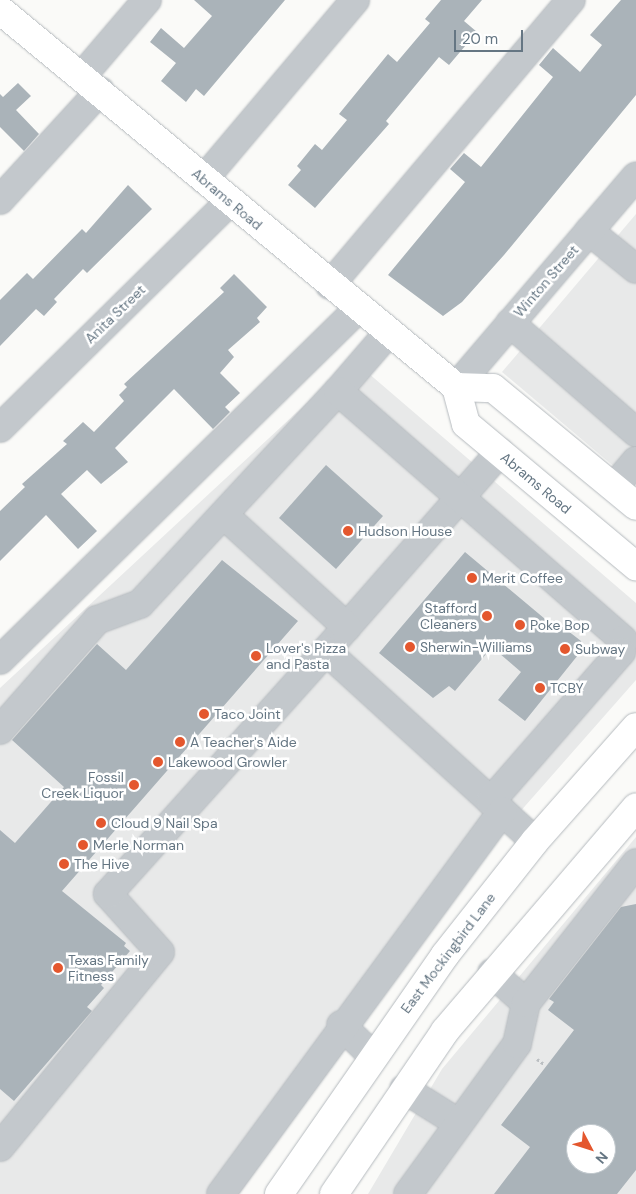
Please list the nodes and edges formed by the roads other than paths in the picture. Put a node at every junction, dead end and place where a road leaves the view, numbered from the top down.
1 (147, 0) edge
2 (355, 0) edge
3 (571, 0) edge
4 (0, 10) edge
5 (91, 84) junction
6 (636, 176) edge
7 (204, 179) junction
8 (0, 200) edge
9 (230, 202) junction
10 (590, 231) junction
11 (636, 269) edge
12 (330, 285) junction
13 (359, 308) junction
14 (510, 323) junction
15 (389, 332) junction
16 (456, 386) junction
17 (338, 391) junction
18 (0, 428) edge
19 (636, 432) edge
20 (500, 452) junction
21 (636, 460) edge
22 (614, 487) junction
23 (461, 496) junction
24 (636, 506) edge
25 (225, 516) junction
26 (636, 566) edge
27 (347, 627) junction
28 (326, 651) junction
29 (0, 660) edge
30 (636, 726) edge
31 (0, 730) edge
32 (496, 806) junction
33 (632, 821) edge
34 (535, 841) junction
35 (636, 863) edge
36 (492, 973) junction
37 (526, 1003) junction
38 (341, 1025) junction
39 (372, 1055) junction
40 (404, 1089) junction
41 (457, 1122) junction
42 (0, 1147) edge
43 (416, 1191) edge
44 (222, 1194) edge
45 (279, 1194) edge
46 (334, 1194) edge

1 - 5 street
2 - 7 street
3 - 12 street
4 - 5 main road, Abrams Road
5 - 7 main road, Abrams Road
5 - 8 street
6 - 10 street, Winton Street
7 - 9 main road, Abrams Road
9 - 12 main road, Abrams Road
9 - 18 street, Anita Street
10 - 11 street
10 - 14 street, Winton Street
12 - 13 main road, Abrams Road
13 - 15 main road, Abrams Road
13 - 29 street
14 - 16 street, Winton Street
14 - 19 street
15 - 16 main road, Abrams Road
15 - 17 street
16 - 20 main road, Abrams Road
16 - 22 main road
17 - 23 street
17 - 25 street
20 - 23 street
20 - 26 main road, Abrams Road
21 - 22 street
22 - 24 main road
23 - 27 street
23 - 32 street
25 - 27 street
25 - 31 street
27 - 28 street
28 - 32 street
28 - 42 street
30 - 34 main road, East Mockingbird Lane
32 - 34 street
32 - 38 street
33 - 36 main road
34 - 39 main road, East Mockingbird Lane
35 - 37 street
36 - 37 street
36 - 40 main road
37 - 41 street
38 - 39 street
38 - 44 street
39 - 45 main road, East Mockingbird Lane
40 - 41 street
40 - 46 main road
41 - 43 street

